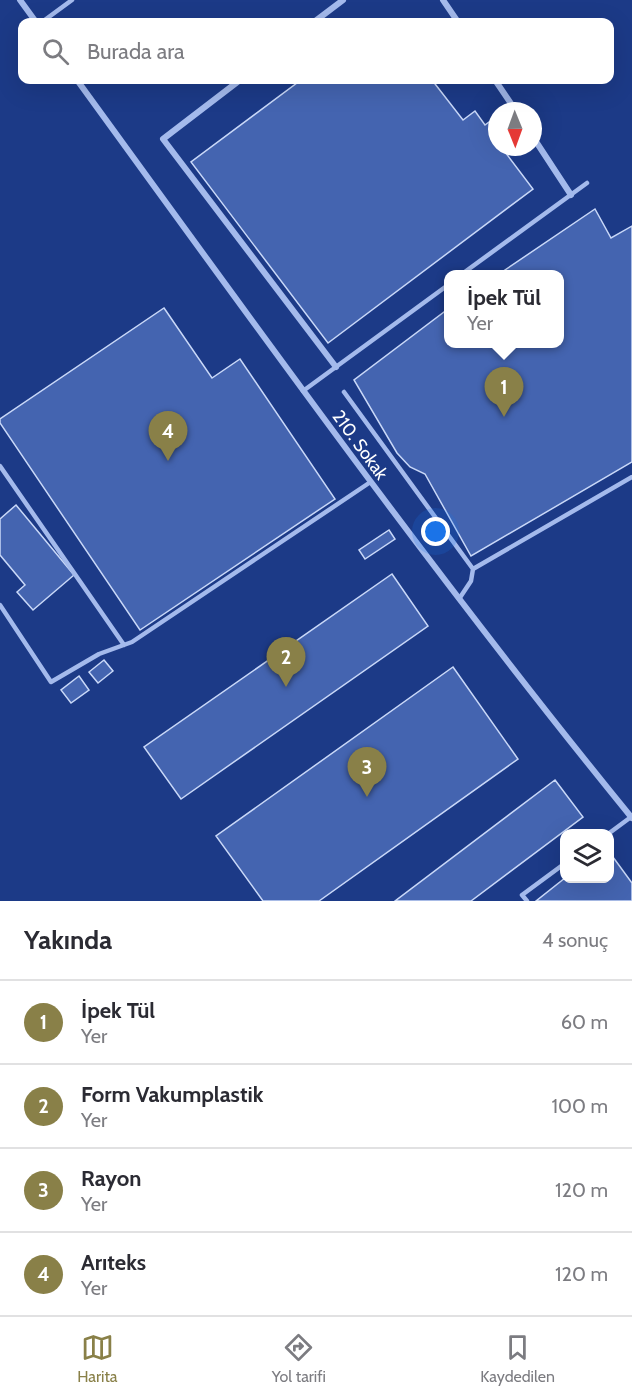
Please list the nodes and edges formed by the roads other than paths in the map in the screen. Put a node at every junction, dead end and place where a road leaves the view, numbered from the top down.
1 (20, 0) edge
2 (72, 0) edge
3 (343, 0) edge
4 (443, 0) edge
5 (64, 2) edge
6 (33, 18) edge
7 (46, 18) edge
8 (319, 18) edge
9 (455, 18) edge
10 (80, 84) edge
11 (235, 84) edge
12 (498, 84) edge
13 (510, 102) edge
14 (542, 150) edge
15 (587, 183) dead end
16 (571, 195) junction
17 (468, 270) edge
18 (444, 288) edge
19 (336, 367) junction
20 (303, 391) junction
21 (344, 392) dead end
22 (0, 466) edge
23 (632, 477) edge
24 (369, 483) junction
25 (473, 569) junction
26 (459, 599) junction
27 (0, 605) edge
28 (124, 645) junction
29 (632, 817) edge
30 (614, 830) edge
31 (560, 867) edge
32 (527, 901) edge

1 - 6 street
2 - 5 lane
3 - 8 street
4 - 9 street
5 - 7 lane
10 - 20 street, 210. Sokak
11 - 19 street
12 - 13 street
14 - 16 street
15 - 16 lane
16 - 17 lane
18 - 19 lane
19 - 20 lane
20 - 24 street, 210. Sokak
21 - 25 lane
22 - 28 lane
23 - 25 lane
24 - 26 street, 210. Sokak
24 - 28 lane
25 - 26 lane
26 - 29 street, 210. Sokak
27 - 28 lane
29 - 30 lane
31 - 32 lane

